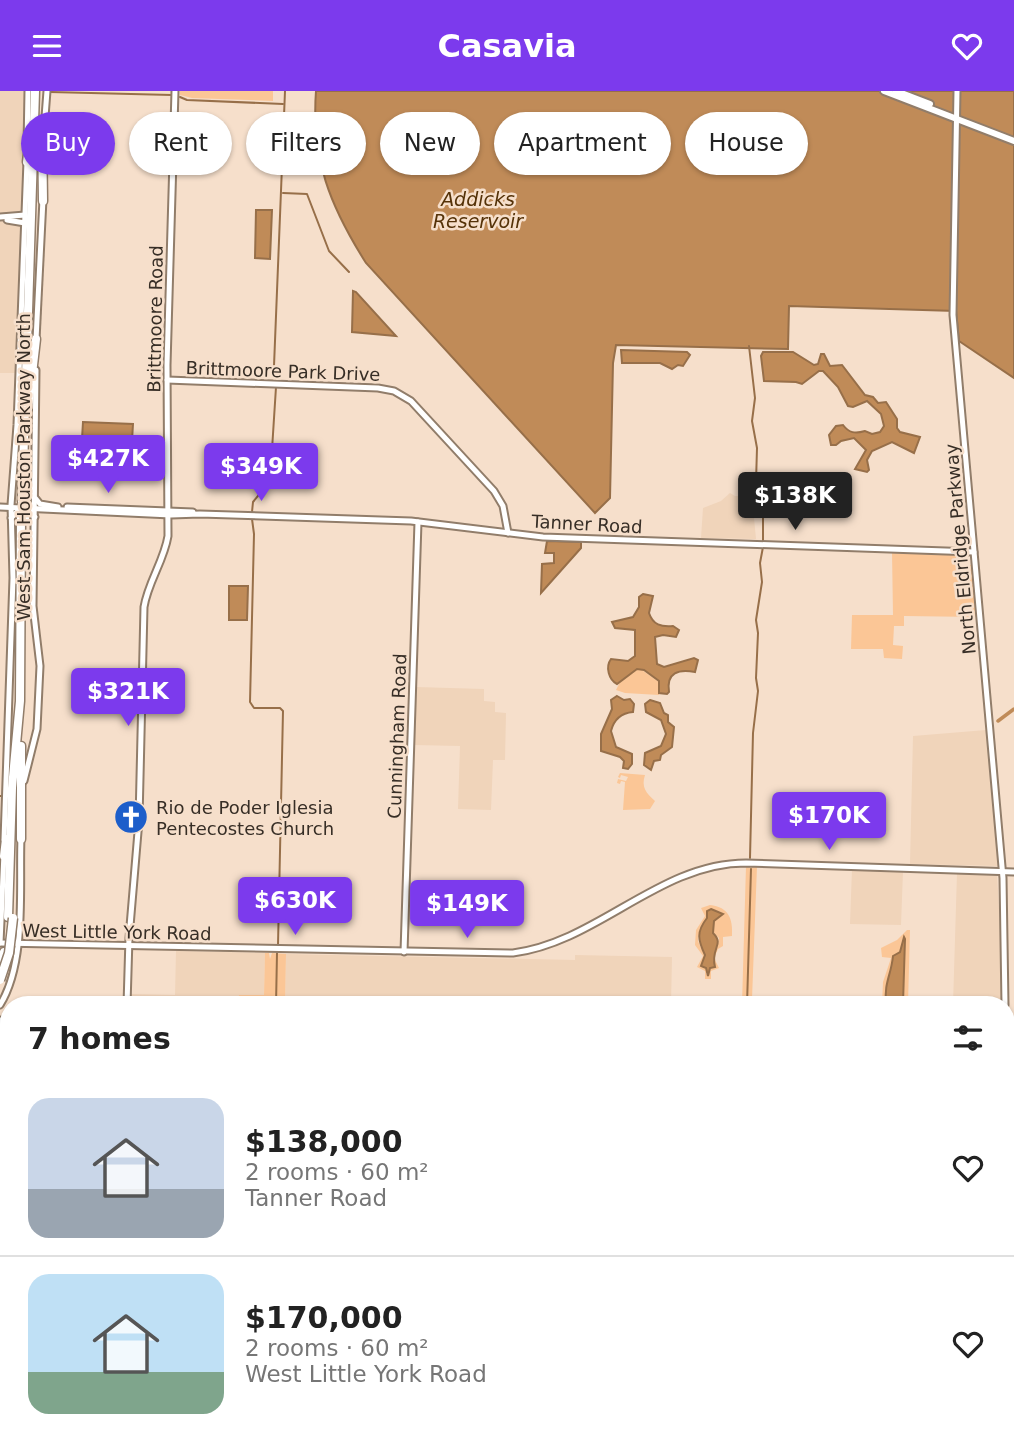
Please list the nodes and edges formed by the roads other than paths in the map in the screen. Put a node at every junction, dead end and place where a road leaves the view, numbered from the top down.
1 (34, 91) edge
2 (47, 91) edge
3 (175, 91) edge
4 (884, 91) edge
5 (896, 91) edge
6 (957, 91) edge
7 (917, 101) junction
8 (32, 112) edge
9 (37, 112) edge
10 (957, 116) junction
11 (965, 122) junction
12 (956, 127) junction
13 (1014, 139) edge
14 (27, 175) edge
15 (36, 175) edge
16 (43, 175) edge
17 (43, 201) junction
18 (0, 218) edge
19 (25, 219) junction
20 (20, 336) junction
21 (37, 338) junction
22 (166, 380) junction
23 (29, 409) junction
24 (23, 453) junction
25 (12, 496) junction
26 (24, 496) junction
27 (35, 496) junction
28 (0, 506) edge
29 (11, 507) junction
30 (58, 507) junction
31 (35, 508) junction
32 (51, 510) junction
33 (168, 513) junction
34 (23, 517) junction
35 (35, 517) junction
36 (11, 519) junction
37 (418, 522) junction
38 (506, 533) junction
39 (974, 552) junction
40 (19, 585) junction
41 (17, 729) junction
42 (21, 746) junction
43 (12, 788) junction
44 (21, 839) junction
45 (4, 856) junction
46 (1002, 869) junction
47 (1014, 870) edge
48 (11, 917) junction
49 (18, 931) junction
50 (1, 932) edge
51 (0, 943) edge
52 (19, 943) junction
53 (129, 946) junction
54 (0, 950) edge
55 (404, 952) junction
56 (18, 955) junction
57 (0, 965) edge
58 (0, 981) edge
59 (4, 996) edge
60 (127, 996) edge
61 (1005, 996) edge
62 (0, 1115) edge
63 (0, 1124) edge

1 - 8 highway
1 - 9 highway
1 - 24 highway
2 - 17 main road, West Sam Houston Parkway North
3 - 22 main road, Brittmoore Road
4 - 7 main road
5 - 7 main road
6 - 10 main road, North Eldridge Parkway
7 - 10 main road
10 - 11 main road
10 - 12 main road, North Eldridge Parkway
10 - 13 main road
11 - 12 main road
11 - 13 main road
12 - 39 main road, North Eldridge Parkway
14 - 19 main road, West Sam Houston Parkway North
15 - 23 highway
16 - 17 highway
17 - 21 main road, West Sam Houston Parkway North
18 - 19 main road
19 - 20 main road, West Sam Houston Parkway North
20 - 24 highway
20 - 25 main road, West Sam Houston Parkway North
21 - 23 highway
21 - 27 main road, West Sam Houston Parkway North
22 - 33 main road, Brittmoore Road
22 - 38 main road, Brittmoore Park Drive
23 - 26 highway
24 - 26 highway
25 - 27 main road
25 - 28 main road
25 - 29 main road, West Sam Houston Parkway North
26 - 34 highway, bridge
27 - 30 main road
27 - 31 main road, West Sam Houston Parkway North
28 - 29 main road, Tanner Road
28 - 36 main road
29 - 31 main road, Tanner Road
29 - 36 main road, West Sam Houston Parkway North
30 - 31 main road, Tanner Road
30 - 33 main road, Tanner Road
31 - 32 main road, Tanner Road
31 - 35 main road, West Sam Houston Parkway North
32 - 33 main road, Tanner Road
32 - 35 main road
33 - 37 main road, Tanner Road
33 - 53 main road, Brittmoore Road
34 - 40 highway
34 - 42 highway
35 - 36 main road
35 - 44 main road, West Sam Houston Parkway North
36 - 45 main road, West Sam Houston Parkway North
37 - 38 main road, Tanner Road
37 - 55 main road, Cunningham Road
38 - 39 main road, Tanner Road
39 - 46 main road, North Eldridge Parkway
40 - 41 highway
40 - 41 highway
41 - 43 highway
42 - 44 highway
42 - 48 highway
43 - 45 highway
43 - 48 highway
44 - 49 main road, West Sam Houston Parkway North
45 - 50 main road, West Sam Houston Parkway North
46 - 47 main road, West Little York Road
46 - 55 main road, West Little York Road
46 - 61 main road, North Eldridge Parkway
48 - 57 highway, bridge
48 - 58 highway, bridge
49 - 50 main road
49 - 52 main road, West Sam Houston Parkway North
50 - 51 main road, West Sam Houston Parkway North
51 - 52 main road, West Little York Road
52 - 53 main road, West Little York Road
52 - 56 main road, West Sam Houston Parkway North
53 - 55 main road, West Little York Road
53 - 60 main road, Brittmoore Road
54 - 56 main road
56 - 59 main road, West Sam Houston Parkway North
62 - 63 main road

